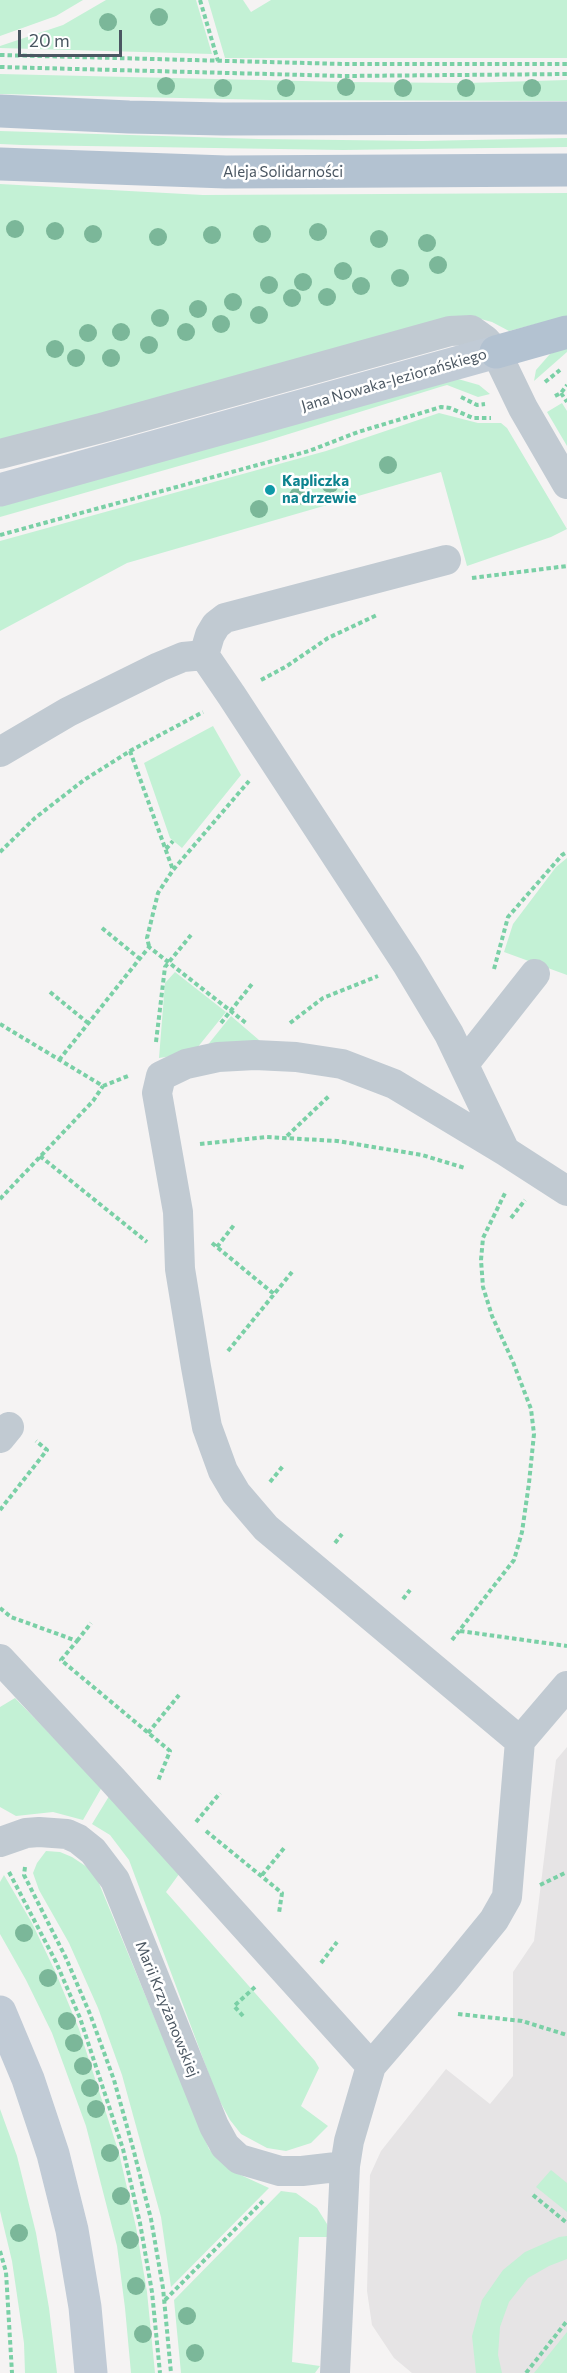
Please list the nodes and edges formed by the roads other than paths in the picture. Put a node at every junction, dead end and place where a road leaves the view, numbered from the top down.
1 (0, 111) edge
2 (567, 118) edge
3 (0, 164) edge
4 (567, 170) edge
5 (567, 332) edge
6 (495, 352) junction
7 (0, 454) edge
8 (567, 484) edge
9 (0, 490) edge
10 (446, 560) dead end
11 (204, 655) junction
12 (0, 752) edge
13 (535, 974) dead end
14 (464, 1064) junction
15 (505, 1151) junction
16 (567, 1191) edge
17 (0, 1659) edge
18 (567, 1686) edge
19 (520, 1742) junction
20 (11, 1850) edge
21 (0, 2012) edge
22 (371, 2066) junction
23 (345, 2166) junction
24 (91, 2373) edge
25 (335, 2373) edge

1 - 2 main road
3 - 4 main road, Aleja Solidarności
5 - 6 main road
6 - 7 street, Jana Nowaka-Jeziorańskiego
6 - 8 street
6 - 9 street, Jana Nowaka-Jeziorańskiego
10 - 11 street
11 - 12 street
11 - 14 street
13 - 14 street
14 - 15 street
15 - 16 street
15 - 19 street
17 - 22 street
18 - 19 street
19 - 22 street
20 - 23 street, Marii Krzyżanowskiej
21 - 24 street
22 - 23 street
23 - 25 street

